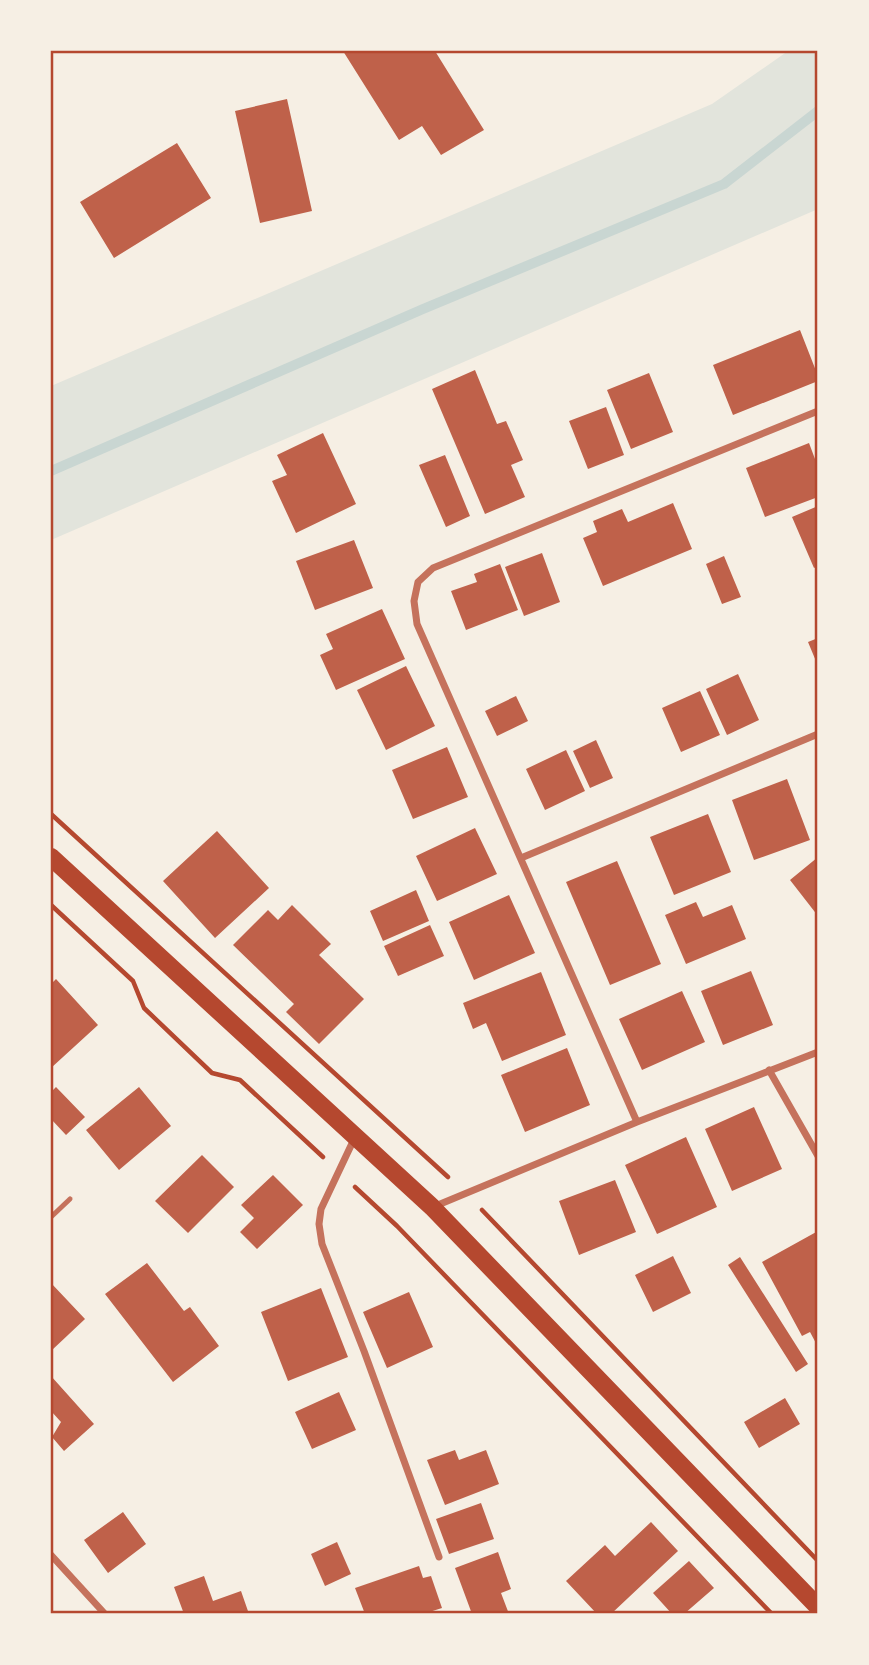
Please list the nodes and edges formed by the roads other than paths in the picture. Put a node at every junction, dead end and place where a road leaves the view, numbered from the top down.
1 (818, 411) edge
2 (818, 734) edge
3 (51, 857) edge
4 (521, 858) junction
5 (818, 1052) edge
6 (769, 1070) junction
7 (637, 1122) junction
8 (356, 1137) junction
9 (818, 1156) edge
10 (70, 1199) dead end
11 (432, 1207) junction
12 (51, 1217) edge
13 (51, 1555) edge
14 (439, 1557) dead end
15 (818, 1607) edge
16 (105, 1614) edge

1 - 4 street
2 - 4 street
3 - 8 main road
4 - 7 street
5 - 6 street
6 - 7 street
6 - 9 street
7 - 11 street
8 - 11 main road
8 - 14 street
10 - 12 lane
11 - 15 main road
13 - 16 street

